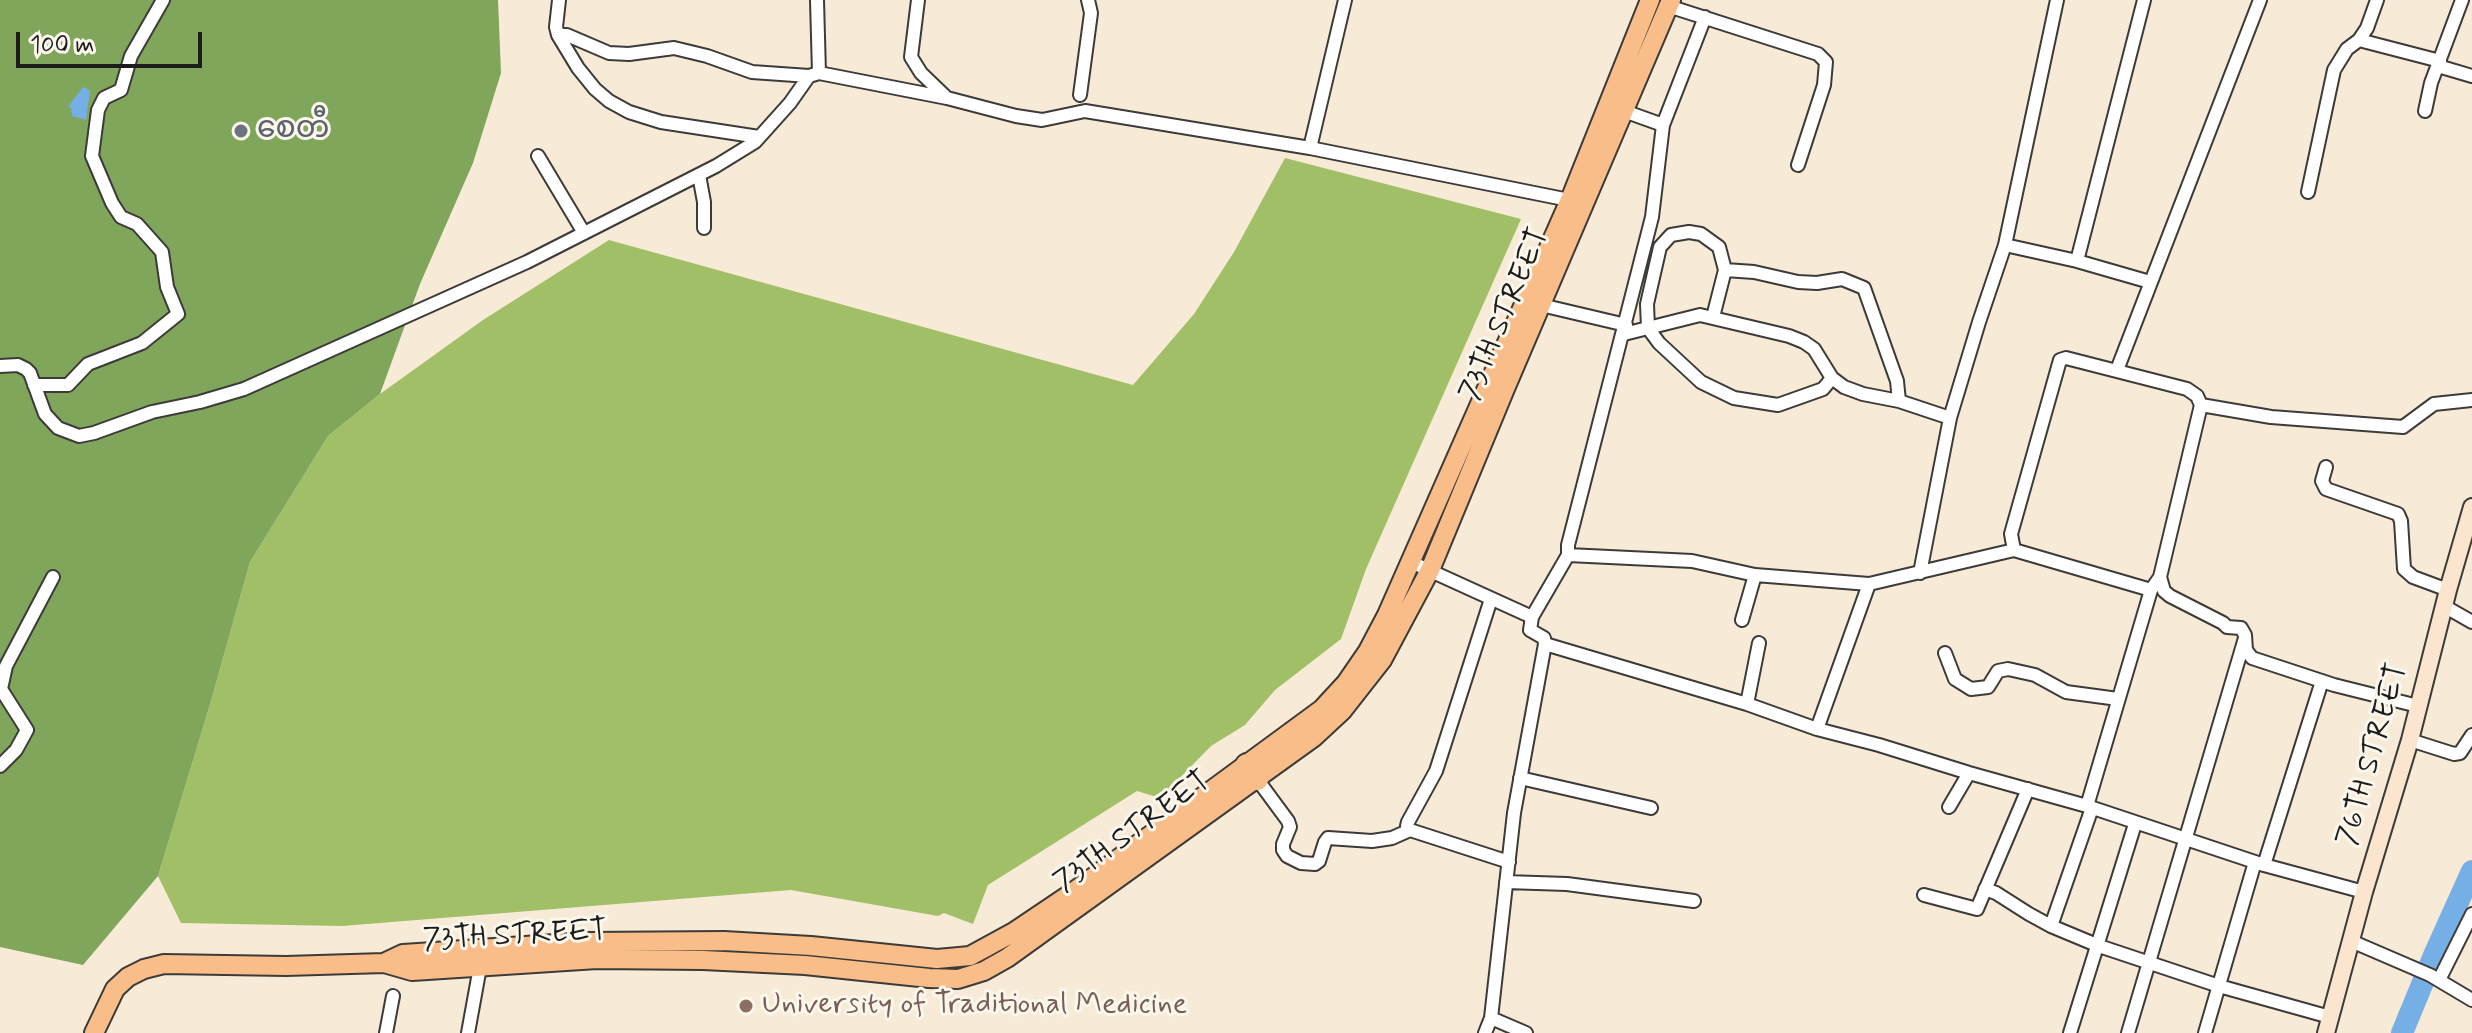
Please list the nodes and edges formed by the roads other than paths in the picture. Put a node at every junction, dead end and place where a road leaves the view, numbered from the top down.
1 (163, 0) edge
2 (559, 0) edge
3 (817, 0) edge
4 (918, 0) edge
5 (1088, 0) edge
6 (1345, 0) edge
7 (2057, 0) edge
8 (2144, 0) edge
9 (2260, 0) edge
10 (2377, 0) edge
11 (2462, 0) edge
12 (1663, 2) edge
13 (1705, 17) junction
14 (558, 35) junction
15 (2359, 40) junction
16 (2439, 63) junction
17 (814, 74) junction
18 (2472, 76) edge
19 (1080, 95) dead end
20 (947, 98) junction
21 (1624, 111) junction
22 (2425, 111) dead end
23 (1663, 125) junction
24 (759, 137) junction
25 (1310, 148) junction
26 (538, 156) dead end
27 (1798, 165) dead end
28 (699, 175) junction
29 (2308, 192) dead end
30 (1577, 202) junction
31 (704, 228) dead end
32 (584, 233) junction
33 (2005, 245) junction
34 (2077, 261) junction
35 (1725, 270) junction
36 (2150, 282) junction
37 (1541, 305) junction
38 (1713, 317) junction
39 (1648, 328) junction
40 (1625, 330) junction
41 (0, 366) edge
42 (2117, 370) junction
43 (1832, 378) junction
44 (34, 385) junction
45 (2472, 400) edge
46 (1899, 401) junction
47 (2201, 405) junction
48 (1950, 418) junction
49 (2326, 467) dead end
50 (2472, 511) edge
51 (2014, 550) junction
52 (1568, 555) junction
53 (1411, 562) junction
54 (1430, 570) junction
55 (1920, 573) junction
56 (1755, 575) junction
57 (53, 577) dead end
58 (2160, 577) junction
59 (1869, 584) junction
60 (2151, 590) junction
61 (2446, 598) junction
62 (1491, 599) junction
63 (1532, 617) junction
64 (1742, 620) dead end
65 (2472, 622) edge
66 (2245, 638) junction
67 (1759, 643) dead end
68 (1545, 644) junction
69 (1945, 653) dead end
70 (2322, 681) junction
71 (2118, 699) junction
72 (1747, 704) junction
73 (2418, 706) junction
74 (1817, 729) junction
75 (2472, 735) edge
76 (2410, 740) junction
77 (0, 766) edge
78 (1252, 772) junction
79 (1969, 773) junction
80 (1520, 778) junction
81 (2028, 789) junction
82 (1949, 807) dead end
83 (2090, 807) junction
84 (1651, 808) dead end
85 (2135, 824) junction
86 (1410, 830) junction
87 (2184, 840) junction
88 (1509, 862) junction
89 (2260, 864) junction
90 (1506, 882) junction
91 (1985, 889) junction
92 (2364, 892) junction
93 (1924, 895) dead end
94 (1694, 901) dead end
95 (2472, 914) edge
96 (2051, 926) junction
97 (2351, 941) junction
98 (2099, 946) junction
99 (384, 963) junction
100 (2149, 963) junction
101 (480, 967) junction
102 (2434, 978) junction
103 (2219, 986) junction
104 (393, 996) dead end
105 (2471, 998) edge
106 (1491, 1018) junction
107 (2328, 1025) edge
108 (94, 1033) edge
109 (386, 1033) edge
110 (468, 1033) edge
111 (1485, 1033) edge
112 (1526, 1033) edge
113 (2070, 1033) edge
114 (2128, 1033) edge
115 (2205, 1033) edge

1 - 44 street
2 - 14 street
3 - 17 street
4 - 20 street
5 - 19 street
6 - 25 street
7 - 33 street
8 - 34 street
9 - 36 street
10 - 15 street
11 - 16 street
12 - 13 street
12 - 21 main road, 73TH STREET
12 - 30 main road, 73TH STREET
13 - 23 street
13 - 27 street
14 - 17 street
14 - 24 street
15 - 16 street
15 - 29 street
16 - 18 street
16 - 22 street
17 - 20 street
17 - 24 street
20 - 25 street
21 - 23 street
21 - 30 main road, 73TH STREET
23 - 40 street
24 - 28 street
25 - 30 street
26 - 32 street
28 - 31 street
28 - 32 street
30 - 37 main road, 73TH STREET
30 - 53 main road, 73TH STREET
32 - 44 street
33 - 34 street
33 - 48 street
34 - 36 street
35 - 38 street
35 - 39 street
35 - 46 street
36 - 42 street
37 - 40 street
37 - 54 main road, 73TH STREET
38 - 39 street
38 - 43 street
39 - 40 street
39 - 43 street
40 - 52 street
41 - 44 street
42 - 47 street
42 - 51 street
43 - 46 street
45 - 47 street
46 - 48 street
47 - 58 street
48 - 55 street
49 - 61 street
50 - 61 street, 76TH STREET
51 - 55 street
51 - 60 street
52 - 56 street
52 - 63 street
53 - 54 street
53 - 78 main road, 73TH STREET
54 - 62 street
54 - 78 main road, 73TH STREET
55 - 59 street
56 - 59 street
56 - 64 street
57 - 77 street
58 - 60 street
58 - 66 street
59 - 74 street
60 - 71 street
61 - 65 street
61 - 73 street, 76TH STREET
62 - 63 street
62 - 86 street
63 - 68 street
66 - 70 street
66 - 87 street
67 - 72 street
68 - 72 street
68 - 80 street
69 - 71 street
70 - 73 street
70 - 89 street
71 - 83 street
72 - 74 street
73 - 76 street, 76TH STREET
74 - 79 street
75 - 76 street
76 - 92 street, 76TH STREET
78 - 86 street
78 - 99 main road, 73TH STREET
78 - 101 main road, 73TH STREET
79 - 81 street
79 - 82 street
80 - 84 street
80 - 88 street
81 - 83 street
81 - 91 street
83 - 85 street
83 - 96 street
85 - 87 street
85 - 98 street
86 - 88 street
87 - 89 street
87 - 100 street
88 - 90 street
89 - 92 street
89 - 103 street
90 - 94 street
90 - 106 street
91 - 93 street
91 - 96 street
92 - 97 street, 76TH STREET
95 - 102 street
96 - 98 street
97 - 102 street
97 - 107 street, 76TH STREET
98 - 100 street
98 - 113 street
99 - 101 main road, 73TH STREET
99 - 108 main road
100 - 103 street
100 - 114 street
101 - 110 street
102 - 105 street
103 - 107 street
103 - 115 street
104 - 109 street
106 - 111 street
106 - 112 street

